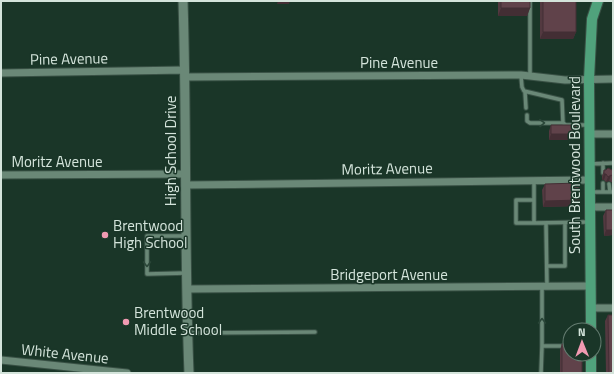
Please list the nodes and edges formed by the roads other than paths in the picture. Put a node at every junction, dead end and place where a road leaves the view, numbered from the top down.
1 (183, 1) edge
2 (530, 1) edge
3 (598, 1) edge
4 (1, 73) edge
5 (185, 74) junction
6 (521, 75) junction
7 (530, 75) junction
8 (613, 78) edge
9 (589, 79) junction
10 (525, 92) junction
11 (526, 108) dead end
12 (527, 115) dead end
13 (563, 122) junction
14 (589, 130) junction
15 (613, 134) edge
16 (611, 163) edge
17 (589, 164) junction
18 (603, 164) junction
19 (609, 168) edge
20 (603, 173) edge
21 (186, 174) junction
22 (1, 175) edge
23 (589, 180) junction
24 (534, 181) junction
25 (604, 184) dead end
26 (609, 184) dead end
27 (186, 185) junction
28 (589, 192) junction
29 (604, 192) junction
30 (611, 192) edge
31 (534, 200) junction
32 (589, 207) junction
33 (613, 207) edge
34 (589, 222) junction
35 (534, 223) junction
36 (546, 223) junction
37 (565, 223) junction
38 (186, 236) junction
39 (547, 266) junction
40 (187, 274) junction
41 (590, 286) junction
42 (545, 287) junction
43 (187, 289) junction
44 (590, 308) junction
45 (613, 308) edge
46 (590, 322) edge
47 (315, 332) dead end
48 (187, 333) junction
49 (542, 346) junction
50 (562, 346) edge
51 (1, 360) edge
52 (590, 362) edge
53 (79, 370) edge
54 (127, 373) edge
55 (189, 373) edge
56 (541, 373) edge
57 (590, 373) edge

1 - 5 street, High School Drive
2 - 7 lane
3 - 9 main road, South Brentwood Boulevard
4 - 5 street, Pine Avenue
5 - 6 street, Pine Avenue
5 - 21 street, High School Drive
6 - 7 street, Pine Avenue
6 - 10 lane
7 - 9 street, Pine Avenue
8 - 9 street, Pine Avenue
9 - 14 main road, South Brentwood Boulevard
10 - 11 lane
10 - 13 lane
12 -> 13 lane
13 - 14 lane
14 - 15 street
14 - 17 main road, South Brentwood Boulevard
16 - 18 lane
16 - 19 lane
17 - 18 lane
17 - 23 main road, South Brentwood Boulevard
18 - 20 lane
21 - 22 street, Moritz Avenue
21 - 27 street, High School Drive
23 - 24 street, Moritz Avenue
23 - 28 main road, South Brentwood Boulevard
24 - 27 street, Moritz Avenue
24 - 31 lane
25 - 29 lane
26 - 30 lane
27 - 38 street, High School Drive
28 - 29 lane
28 - 32 main road, South Brentwood Boulevard
29 - 30 lane
31 - 35 lane
31 - 35 lane
32 - 33 street
32 - 34 main road, South Brentwood Boulevard
34 - 37 lane
34 - 41 main road, South Brentwood Boulevard
35 - 36 lane
36 - 37 lane
36 - 39 lane
37 - 39 lane
38 - 40 street, High School Drive
38 -> 40 lane
39 - 42 lane
40 - 43 street, High School Drive
41 - 42 street, Bridgeport Avenue
41 - 44 main road, South Brentwood Boulevard
42 - 43 street, Bridgeport Avenue
49 -> 42 lane
43 - 48 street, High School Drive
44 - 45 street
44 - 46 main road, South Brentwood Boulevard
47 - 48 lane
48 - 55 street, High School Drive
49 - 50 lane
49 - 56 lane
51 - 53 street, White Avenue
52 - 57 main road
53 - 54 street, White Avenue

